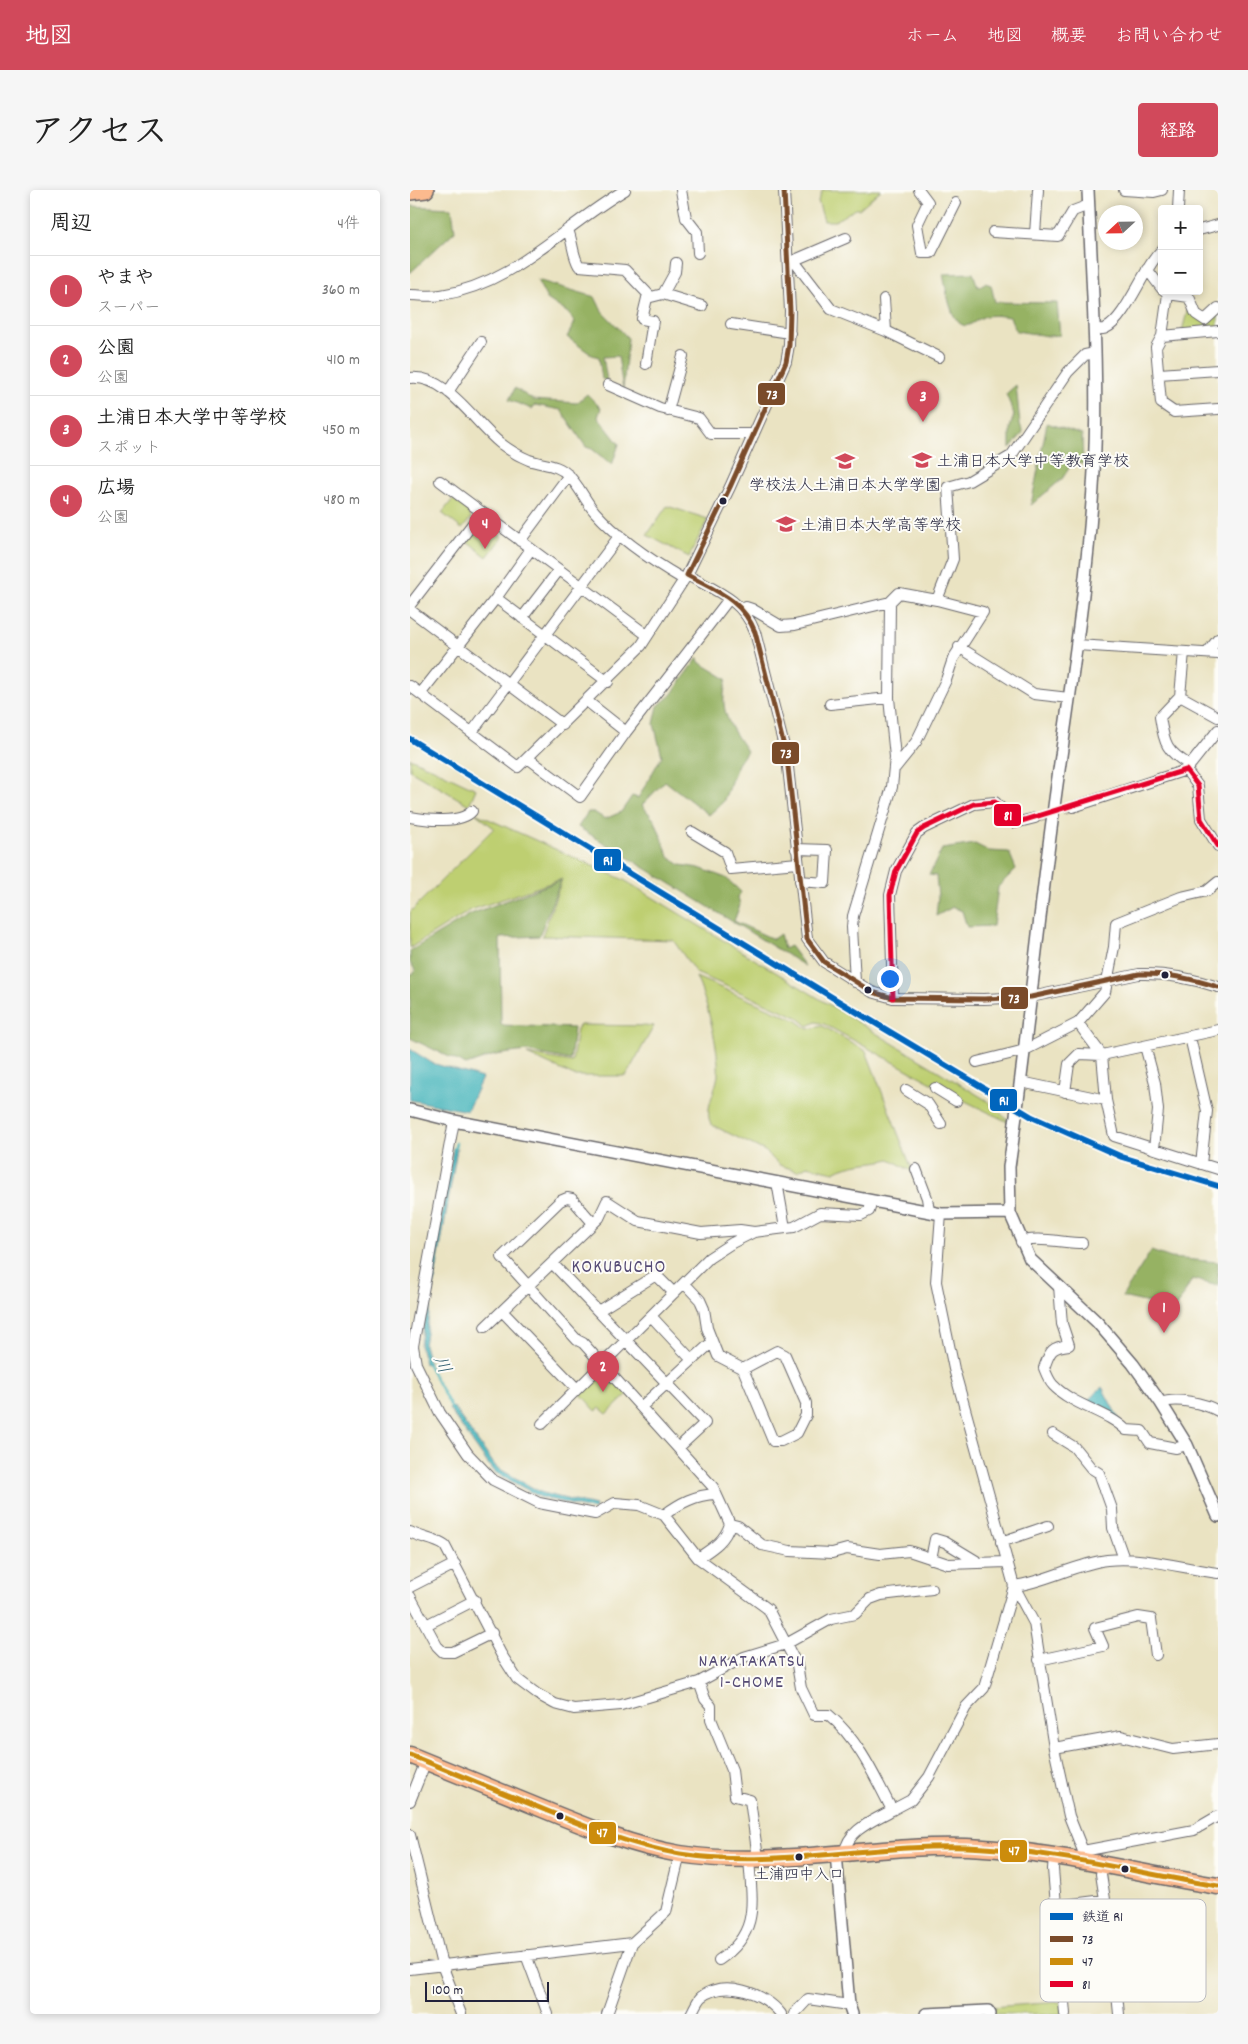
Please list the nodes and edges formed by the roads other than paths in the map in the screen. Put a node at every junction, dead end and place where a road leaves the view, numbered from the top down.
1 (426, 190) edge
2 (625, 190) edge
3 (681, 190) edge
4 (784, 190) edge
5 (919, 190) edge
6 (1038, 190) edge
7 (1088, 190) edge
8 (1124, 190) edge
9 (1162, 190) edge
10 (1179, 190) edge
11 (410, 192) edge
12 (956, 203) dead end
13 (1088, 204) junction
14 (1178, 205) edge
15 (1218, 224) edge
16 (1203, 229) edge
17 (568, 230) junction
18 (993, 232) dead end
19 (1035, 234) junction
20 (846, 238) dead end
21 (698, 253) dead end
22 (1158, 255) edge
23 (790, 262) junction
24 (676, 263) dead end
25 (1147, 269) junction
26 (1158, 282) edge
27 (664, 294) junction
28 (410, 295) edge
29 (1165, 295) edge
30 (1181, 295) edge
31 (647, 298) junction
32 (884, 298) dead end
33 (702, 306) dead end
34 (1218, 308) edge
35 (731, 324) dead end
36 (1094, 329) junction
37 (886, 331) junction
38 (1218, 331) edge
39 (790, 333) junction
40 (1162, 336) junction
41 (481, 342) dead end
42 (1095, 353) junction
43 (682, 356) dead end
44 (939, 357) dead end
45 (646, 364) dead end
46 (1218, 370) edge
47 (1159, 374) junction
48 (410, 378) edge
49 (608, 384) dead end
50 (448, 392) junction
51 (1218, 409) edge
52 (668, 410) junction
53 (754, 434) junction
54 (569, 475) junction
55 (440, 481) dead end
56 (481, 513) junction
57 (620, 534) junction
58 (520, 541) junction
59 (531, 549) junction
60 (559, 570) junction
61 (685, 577) junction
62 (580, 587) junction
63 (496, 598) junction
64 (729, 599) junction
65 (937, 600) junction
66 (890, 602) junction
67 (410, 605) edge
68 (743, 609) junction
69 (410, 610) edge
70 (522, 618) junction
71 (544, 634) junction
72 (647, 636) junction
73 (1218, 639) edge
74 (1077, 645) junction
75 (458, 646) junction
76 (959, 647) junction
77 (1184, 652) junction
78 (1213, 654) edge
79 (508, 682) junction
80 (608, 682) junction
81 (410, 686) edge
82 (421, 694) junction
83 (1180, 696) junction
84 (889, 698) junction
85 (1070, 698) junction
86 (588, 702) junction
87 (830, 704) dead end
88 (1218, 717) edge
89 (563, 725) junction
90 (1218, 730) edge
91 (472, 732) junction
92 (626, 732) junction
93 (529, 759) junction
94 (895, 768) junction
95 (1188, 768) junction
96 (1073, 807) tunnel mouth
97 (472, 811) dead end
98 (410, 817) edge
99 (1035, 818) tunnel mouth
100 (692, 832) dead end
101 (1218, 846) edge
102 (796, 849) junction
103 (798, 863) junction
104 (800, 881) junction
105 (1218, 882) edge
106 (855, 982) junction
107 (1109, 982) junction
108 (1218, 987) edge
109 (1031, 997) junction
110 (893, 998) junction
111 (1078, 1023) junction
112 (1218, 1030) edge
113 (1190, 1037) junction
114 (1145, 1046) junction
115 (1025, 1050) junction
116 (1102, 1055) junction
117 (977, 1062) dead end
118 (1021, 1082) junction
119 (935, 1088) dead end
120 (906, 1090) dead end
121 (1065, 1092) junction
122 (1106, 1100) junction
123 (956, 1101) dead end
124 (410, 1110) edge
125 (454, 1121) junction
126 (941, 1124) dead end
127 (1154, 1149) junction
128 (1201, 1164) junction
129 (916, 1169) dead end
130 (1218, 1169) edge
131 (777, 1182) junction
132 (872, 1200) junction
133 (929, 1211) junction
134 (1010, 1213) junction
135 (941, 1214) junction
136 (593, 1223) junction
137 (785, 1228) junction
138 (754, 1232) junction
139 (1021, 1242) junction
140 (1082, 1243) dead end
141 (552, 1263) junction
142 (684, 1284) junction
143 (1059, 1286) junction
144 (527, 1287) junction
145 (674, 1293) junction
146 (502, 1310) junction
147 (598, 1312) junction
148 (651, 1316) junction
149 (486, 1326) dead end
150 (626, 1340) junction
151 (712, 1342) junction
152 (692, 1360) junction
153 (602, 1364) junction
154 (743, 1369) junction
155 (667, 1383) junction
156 (577, 1389) junction
157 (1161, 1403) junction
158 (641, 1407) junction
159 (1218, 1410) edge
160 (542, 1424) dead end
161 (1053, 1434) dead end
162 (1187, 1445) junction
163 (678, 1448) junction
164 (716, 1494) junction
165 (664, 1515) junction
166 (1218, 1516) edge
167 (730, 1524) junction
168 (1048, 1526) dead end
169 (410, 1532) edge
170 (1001, 1542) junction
171 (698, 1558) junction
172 (931, 1558) junction
173 (1124, 1559) junction
174 (979, 1562) junction
175 (1007, 1562) junction
176 (455, 1564) junction
177 (1218, 1573) edge
178 (1014, 1586) junction
179 (410, 1587) edge
180 (932, 1589) dead end
181 (410, 1596) edge
182 (474, 1600) junction
183 (426, 1625) junction
184 (492, 1633) junction
185 (786, 1644) junction
186 (1156, 1655) dead end
187 (1039, 1660) junction
188 (699, 1682) junction
189 (1218, 1744) edge
190 (1054, 1748) junction
191 (410, 1755) edge
192 (426, 1762) junction
193 (410, 1801) edge
194 (892, 1810) junction
195 (1218, 1816) edge
196 (410, 1835) edge
197 (840, 1853) junction
198 (680, 1854) junction
199 (1054, 1856) junction
200 (1082, 1856) junction
201 (753, 1859) junction
202 (1103, 1865) junction
203 (1218, 1886) edge
204 (1056, 1899) edge
205 (1104, 1899) edge
206 (632, 1943) junction
207 (526, 1955) junction
208 (719, 1960) dead end
209 (442, 1965) junction
210 (410, 1969) edge
211 (851, 2012) edge
212 (462, 2014) edge
213 (548, 2014) edge
214 (607, 2014) edge
215 (691, 2014) edge
216 (781, 2014) edge
217 (794, 2014) edge
218 (926, 2014) edge
219 (990, 2014) edge

1 - 11 main road
2 - 17 street
3 - 21 street
4 - 23 street
5 - 12 street
6 - 19 street
7 - 13 street
8 - 9 street
10 - 14 street
13 - 19 street
13 - 36 street
15 - 16 street
17 - 28 street
17 - 31 street
18 - 19 street
20 - 23 street
22 - 25 street
23 - 37 street
23 - 39 street
24 - 27 street
25 - 26 street
25 - 36 street
27 - 31 street
27 - 33 street
29 - 40 street
30 - 34 street
31 - 45 street
32 - 37 street
35 - 39 street
36 - 42 street
37 - 44 street
38 - 40 street
39 - 53 street
40 - 47 street
41 - 50 street
42 - 65 street
42 - 74 street
43 - 52 street
46 - 47 street
47 - 51 street
48 - 50 street
49 - 52 street
50 - 54 street
52 - 53 street
53 - 61 street
54 - 57 street
54 - 58 street
55 - 56 street
56 - 58 street
56 - 67 street
57 - 61 street
57 - 62 street
58 - 59 street
59 - 60 street
59 - 63 street
60 - 62 street
60 - 70 street
61 - 64 street
61 - 72 street
62 - 71 street
62 - 72 street
63 - 70 street
63 - 75 street
64 - 68 street
64 - 92 street
65 - 66 street
65 - 76 street
66 - 68 street
66 - 84 street
68 - 102 street
69 - 75 street
70 - 71 street
71 - 79 street
71 - 80 street
72 - 80 street
73 - 78 street
74 - 77 street
74 - 85 street
75 - 79 street
75 - 82 street
76 - 85 street
76 - 94 street
77 - 78 street
77 - 83 street
79 - 89 street
79 - 91 street
80 - 86 street
81 - 82 street
82 - 91 street
83 - 88 street
83 - 95 street
84 - 87 street
84 - 94 street
85 - 109 street
86 - 89 street
86 - 92 street
89 - 93 street
90 - 95 street
91 - 93 street
92 - 93 street
94 - 106 street
95 - 96 street
95 - 101 street
97 - 98 street
99 - 110 street
100 - 103 street
102 - 103 street
102 - 104 street
103 - 104 street
104 - 106 street
105 - 107 street
106 - 110 street
107 - 108 street
107 - 109 street
107 - 111 street
109 - 110 street
109 - 115 street
111 - 115 street
111 - 116 street
112 - 113 street
113 - 114 street
113 - 128 street
114 - 116 street
114 - 127 street
115 - 117 street
115 - 118 street
116 - 121 street
116 - 122 street
118 - 121 street
118 - 134 street
119 - 123 street
120 - 126 street
121 - 122 street
122 - 127 street
124 - 125 street
125 - 131 street
125 - 165 street
127 - 128 street
128 - 130 street
129 - 133 street
131 - 132 street
131 - 137 street
132 - 133 street
132 - 137 street
133 - 135 street
134 - 135 street
134 - 139 street
135 - 170 street
136 - 138 street
136 - 141 street
136 - 144 street
137 - 138 street
138 - 142 street
139 - 140 street
139 - 143 street
141 - 144 street
141 - 147 street
142 - 145 street
142 - 151 street
143 - 157 street
143 - 162 street
144 - 146 street
144 - 153 street
145 - 147 street
145 - 148 street
146 - 149 street
146 - 156 street
147 - 150 street
148 - 150 street
148 - 152 street
150 - 153 street
150 - 155 street
151 - 152 street
151 - 154 street
152 - 155 street
153 - 156 street
153 - 158 street
154 - 154 street
155 - 158 street
155 - 163 street
156 - 160 street
157 - 159 street
157 - 162 street
158 - 163 street
161 - 173 street
162 - 166 street
163 - 164 street
164 - 165 street
164 - 167 street
165 - 171 street
167 - 171 street
167 - 172 street
168 - 170 street
169 - 176 street
170 - 175 street
171 - 185 street
172 - 174 street
172 - 174 street
173 - 177 street
173 - 178 street
174 - 175 street
175 - 178 street
176 - 179 street
176 - 182 street
178 - 187 street
178 - 194 street
180 - 185 street
181 - 183 street
182 - 183 street
182 - 184 street
183 - 184 street
184 - 188 street
185 - 188 street
185 - 194 street
186 - 187 street
187 - 190 street
188 - 201 street
189 - 190 street
190 - 200 street
191 - 192 highway
192 - 193 street
192 - 198 highway
194 - 197 street
195 - 200 street
196 - 209 street
197 - 199 highway
197 - 201 highway
197 - 211 street
198 - 201 highway
198 - 206 street
199 - 200 highway
199 - 204 street
200 - 202 highway
201 - 208 street
202 - 203 highway
202 - 205 street
206 - 207 street
206 - 214 street
207 - 209 street
207 - 213 street
209 - 210 street
209 - 212 street
211 - 217 street
215 - 216 street
218 - 219 street

